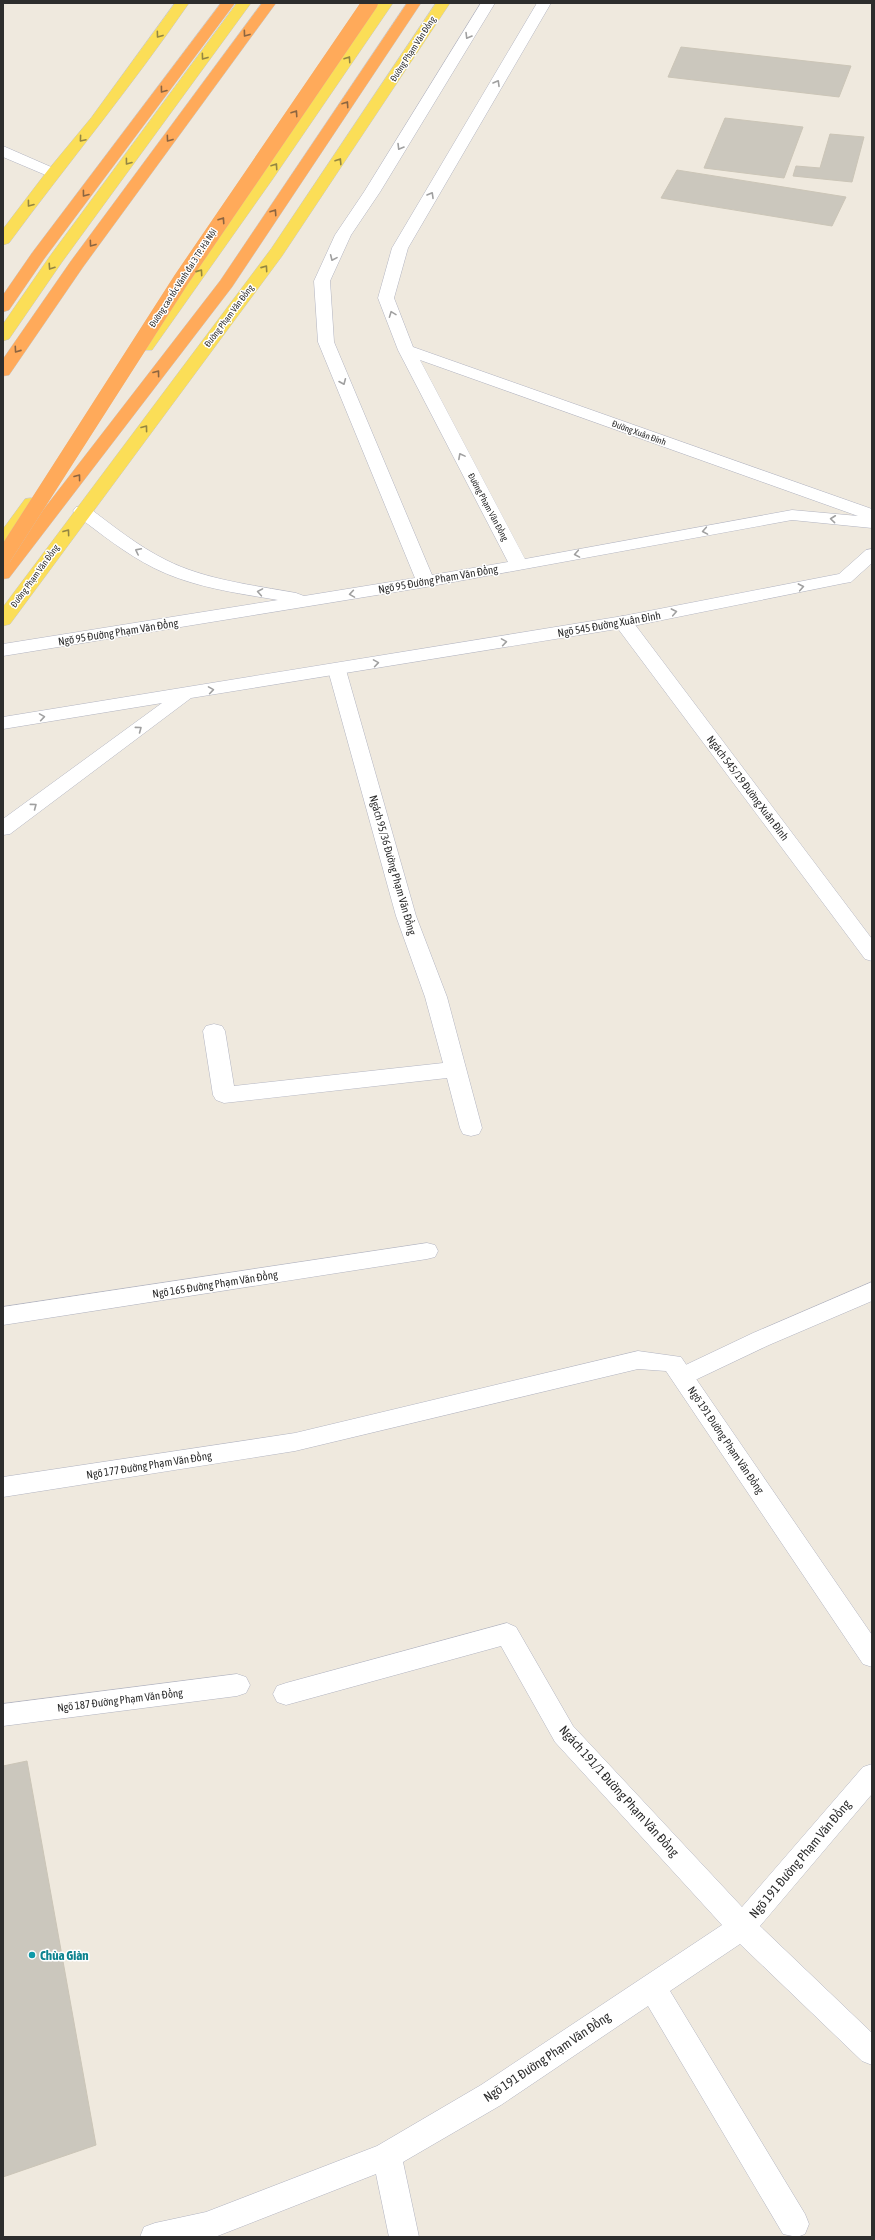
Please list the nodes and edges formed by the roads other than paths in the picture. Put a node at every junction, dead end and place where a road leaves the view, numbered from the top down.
1 (182, 3) edge
2 (228, 3) edge
3 (244, 3) edge
4 (269, 3) edge
5 (370, 3) edge
6 (386, 3) edge
7 (414, 3) edge
8 (443, 3) edge
9 (488, 3) edge
10 (544, 3) edge
11 (3, 151) edge
12 (54, 173) junction
13 (3, 240) edge
14 (3, 306) edge
15 (3, 336) edge
16 (406, 350) junction
17 (3, 371) edge
18 (82, 511) junction
19 (872, 515) edge
20 (872, 523) edge
21 (3, 541) edge
22 (872, 554) edge
23 (3, 558) edge
24 (519, 565) junction
25 (3, 574) edge
26 (426, 582) junction
27 (312, 601) junction
28 (3, 620) edge
29 (623, 622) junction
30 (3, 650) edge
31 (338, 670) junction
32 (186, 694) junction
33 (3, 723) edge
34 (3, 829) edge
35 (872, 954) edge
36 (214, 1031) dead end
37 (456, 1069) junction
38 (471, 1128) dead end
39 (427, 1251) dead end
40 (872, 1291) edge
41 (3, 1316) edge
42 (683, 1376) junction
43 (3, 1488) edge
44 (872, 1655) edge
45 (237, 1685) dead end
46 (286, 1694) dead end
47 (3, 1715) edge
48 (872, 1775) edge
49 (742, 1927) junction
50 (652, 1986) junction
51 (872, 2052) edge
52 (387, 2156) junction
53 (794, 2224) dead end
54 (155, 2237) edge
55 (404, 2237) edge

1 -> 12 main road
2 -> 14 highway
3 -> 15 main road
4 -> 17 highway
23 -> 5 highway, Đường cao tốc Vành đai 3 TP. Hà Nội, bridge
21 -> 6 main road
25 -> 7 highway
18 -> 8 main road, Đường Phạm Văn Đồng
9 -> 26 street
16 -> 10 street, Đường Phạm Văn Đồng
11 - 12 street
12 -> 13 main road
16 - 19 street, Đường Xuân Đỉnh
24 -> 16 street, Đường Phạm Văn Đồng
27 -> 18 street
28 -> 18 main road, Đường Phạm Văn Đồng
20 -> 24 street, Ngõ 95 Đường Phạm Văn Đồng
29 -> 22 street, Ngõ 545 Đường Xuân Đỉnh
24 - 26 street, Ngõ 95 Đường Phạm Văn Đồng
26 -> 27 street, Ngõ 95 Đường Phạm Văn Đồng
27 - 30 street, Ngõ 95 Đường Phạm Văn Đồng
31 -> 29 street, Ngõ 545 Đường Xuân Đỉnh
29 - 35 street, Ngách 545/19 Đường Xuân Đỉnh
32 -> 31 street
31 - 37 street, Ngách 95/36 Đường Phạm Văn Đồng
33 -> 32 street
34 -> 32 street
36 - 37 street
37 - 38 street, Ngách 95/36 Đường Phạm Văn Đồng
39 - 41 street, Ngõ 165 Đường Phạm Văn Đồng
40 - 42 street, Ngõ 191 Đường Phạm Văn Đồng
42 - 43 street, Ngõ 177 Đường Phạm Văn Đồng
42 - 44 street, Ngõ 191 Đường Phạm Văn Đồng
45 - 47 street, Ngõ 187 Đường Phạm Văn Đồng
46 - 49 street, Ngách 191/1 Đường Phạm Văn Đồng
48 - 49 street, Ngõ 191 Đường Phạm Văn Đồng
49 - 50 street, Ngõ 191 Đường Phạm Văn Đồng
49 - 51 street
50 - 52 street, Ngõ 191 Đường Phạm Văn Đồng
50 - 53 street
52 - 54 street, Ngõ 191 Đường Phạm Văn Đồng
52 - 55 street

